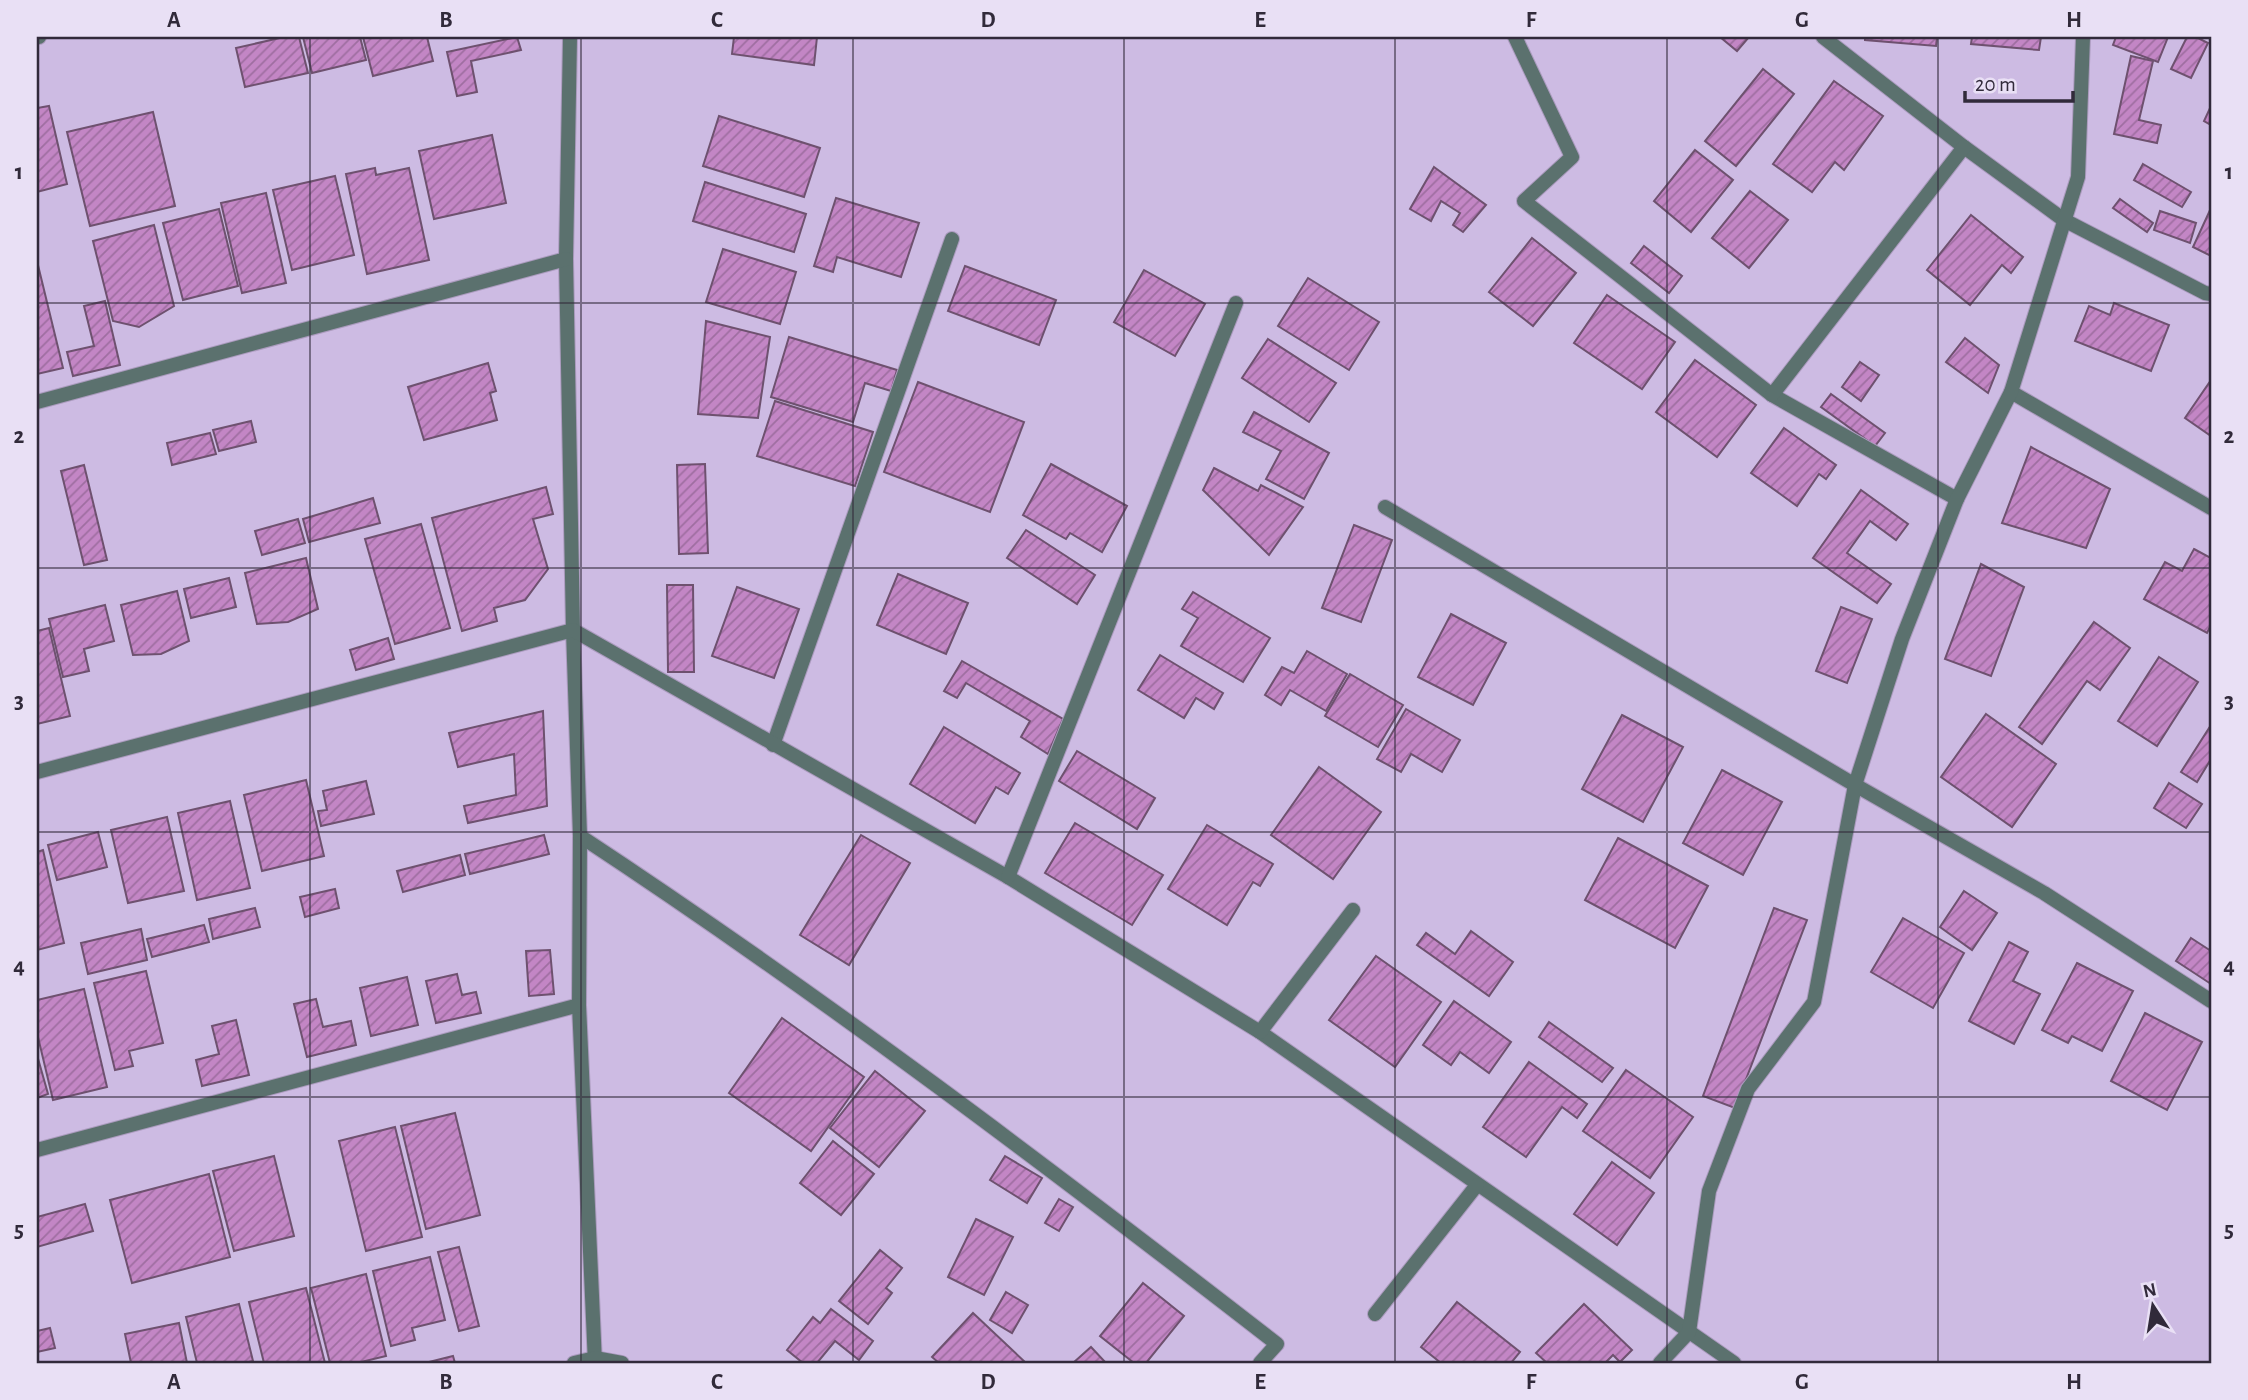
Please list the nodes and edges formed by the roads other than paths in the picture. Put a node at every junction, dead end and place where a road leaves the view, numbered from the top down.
1 (570, 37) edge
2 (1516, 37) edge
3 (1823, 37) edge
4 (2083, 37) edge
5 (1964, 147) junction
6 (2064, 220) junction
7 (952, 239) dead end
8 (566, 259) junction
9 (2211, 294) edge
10 (1236, 303) dead end
11 (2011, 392) junction
12 (1772, 395) junction
13 (37, 402) edge
14 (1957, 499) junction
15 (1385, 507) dead end
16 (2211, 508) edge
17 (573, 630) junction
18 (773, 745) junction
19 (37, 772) edge
20 (1854, 785) junction
21 (580, 836) junction
22 (1008, 877) junction
23 (1353, 910) dead end
24 (2211, 1001) edge
25 (579, 1005) junction
26 (1260, 1032) junction
27 (37, 1150) edge
28 (1477, 1185) junction
29 (1375, 1314) dead end
30 (1689, 1332) junction
31 (595, 1360) edge
32 (574, 1363) edge
33 (622, 1363) edge
34 (1260, 1363) edge
35 (1660, 1363) edge
36 (1734, 1363) edge

1 - 8 street
2 - 12 street
3 - 5 street
4 - 6 street
5 - 6 street
5 - 12 street
6 - 9 street
6 - 11 street
7 - 18 street
8 - 13 street
8 - 17 street
10 - 22 street
11 - 14 street
11 - 16 street
12 - 14 street
14 - 20 street
15 - 20 street
17 - 18 street
17 - 19 street
17 - 21 street
18 - 22 street
20 - 24 street
20 - 30 street
21 - 25 street
21 - 34 street
22 - 26 street
23 - 26 street
25 - 27 street
25 - 31 street
26 - 28 street
28 - 29 street
28 - 30 street
30 - 35 street
30 - 36 street
31 - 32 street
31 - 33 street

